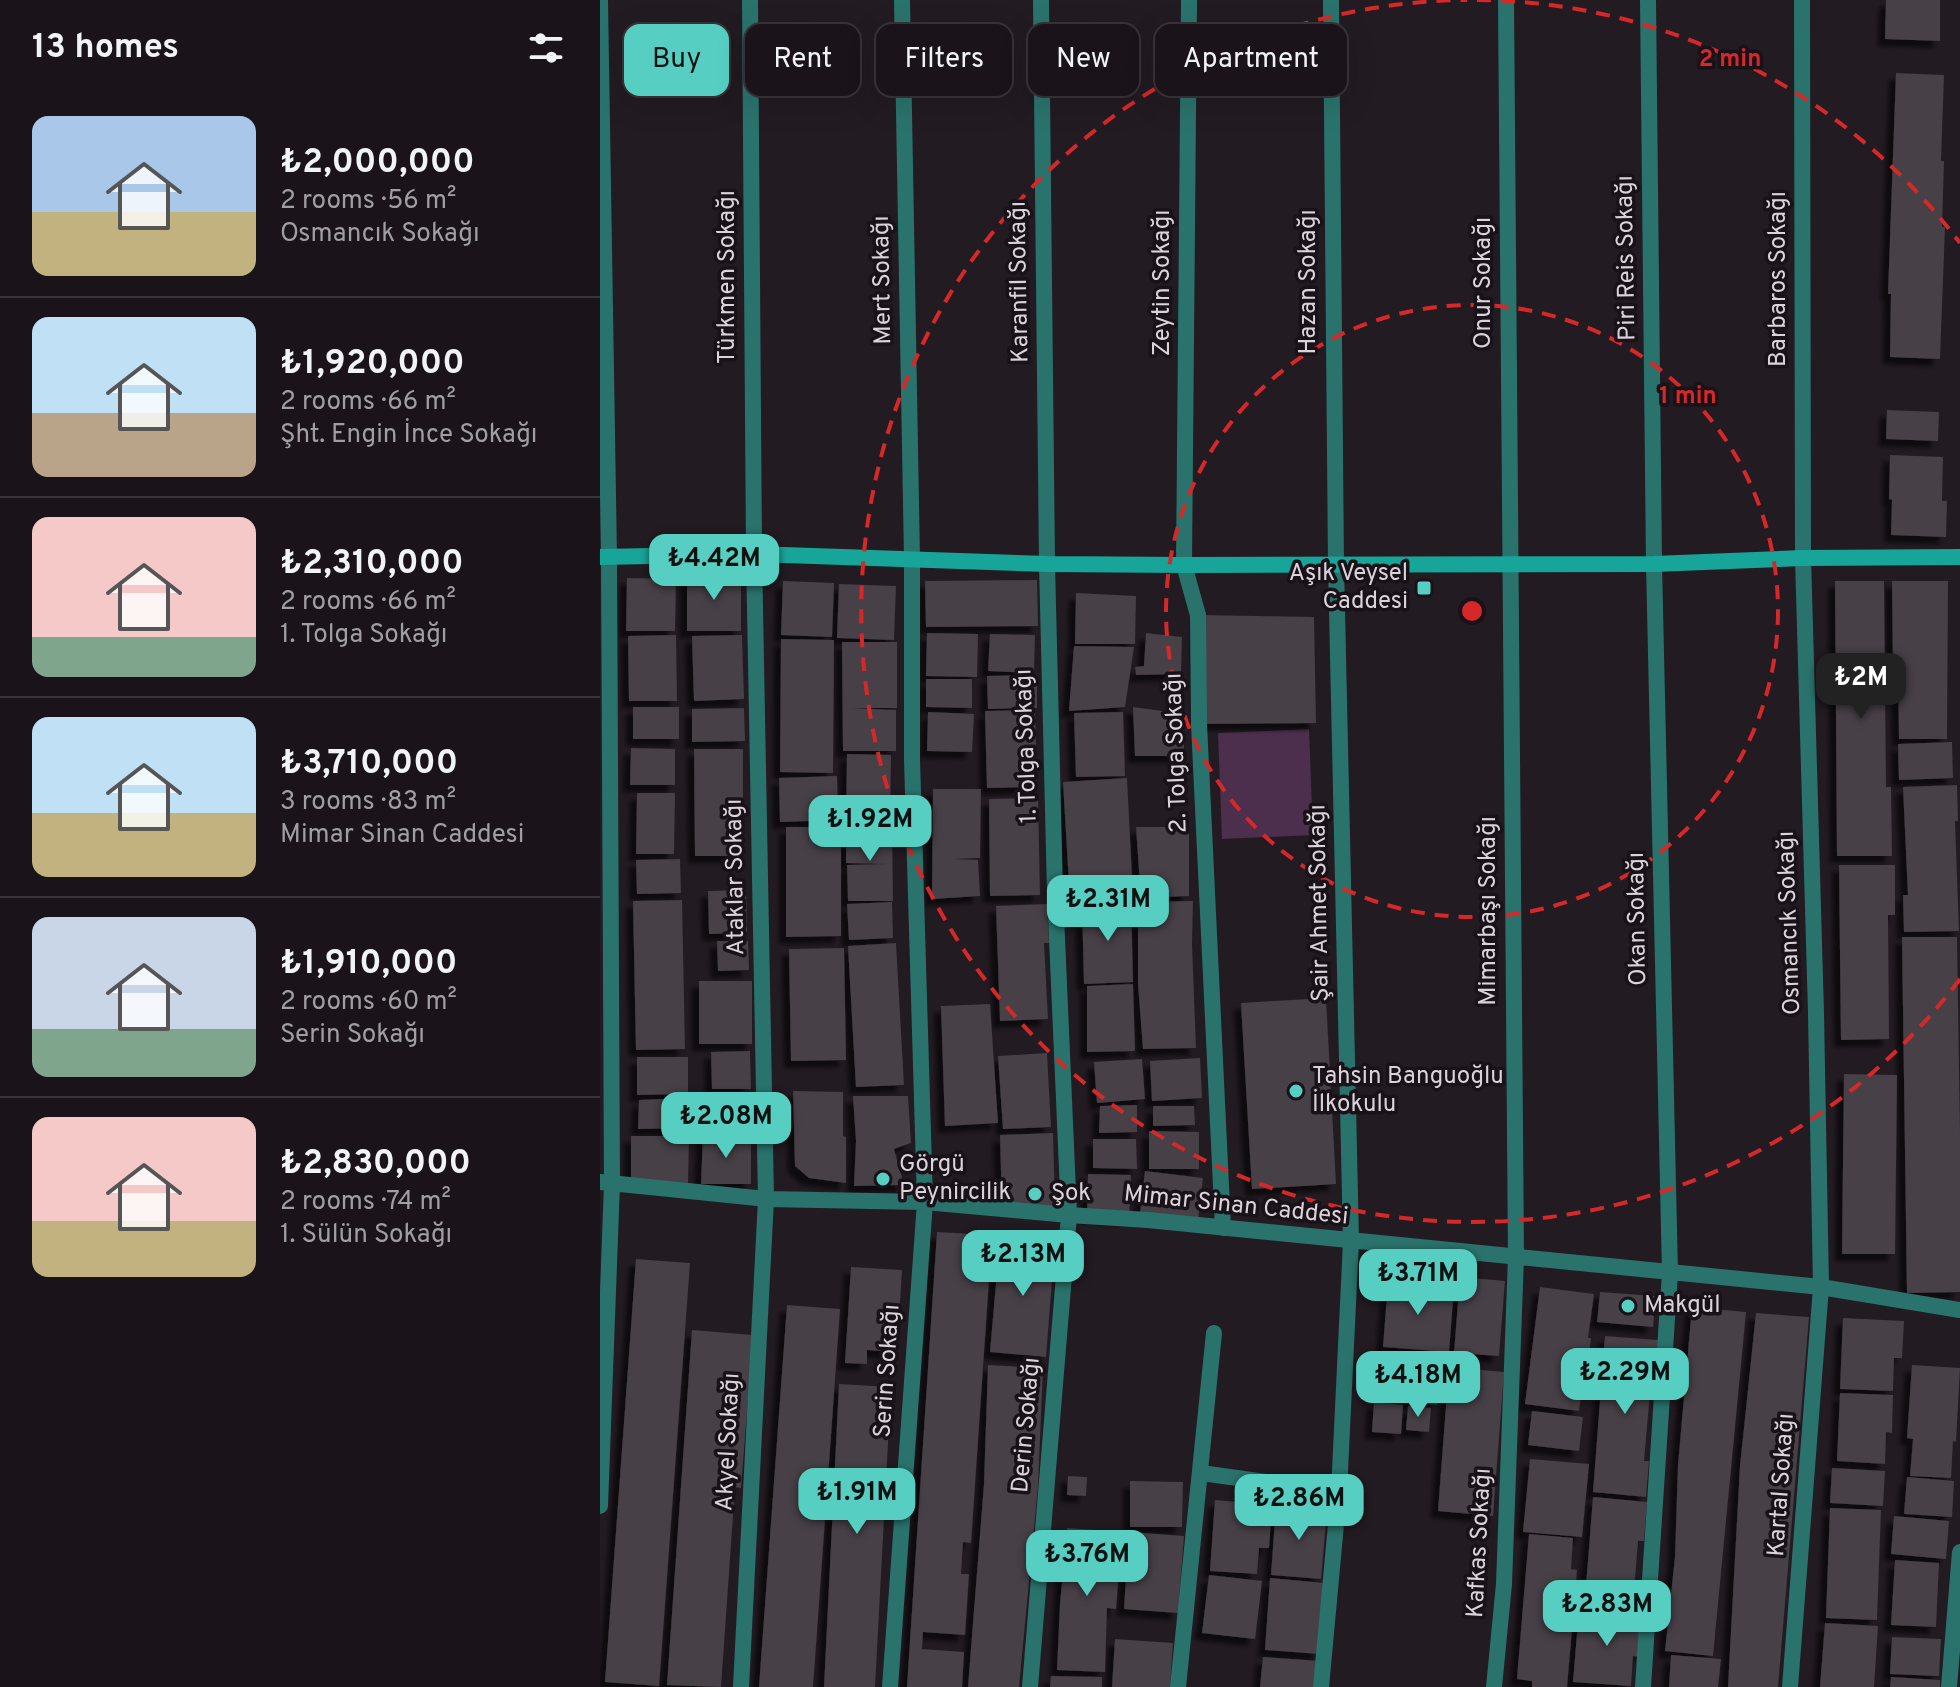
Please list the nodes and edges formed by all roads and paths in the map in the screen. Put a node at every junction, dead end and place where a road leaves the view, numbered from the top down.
1 (600, 0) edge
2 (750, 0) edge
3 (902, 0) edge
4 (1041, 0) edge
5 (1189, 0) edge
6 (1331, 0) edge
7 (1506, 0) edge
8 (1648, 0) edge
9 (1802, 0) edge
10 (754, 554) junction
11 (604, 557) edge
12 (1960, 557) edge
13 (1803, 558) junction
14 (912, 559) junction
15 (1047, 564) junction
16 (1654, 564) junction
17 (1184, 565) junction
18 (1336, 565) junction
19 (1510, 565) junction
20 (606, 1183) edge
21 (766, 1199) junction
22 (925, 1202) junction
23 (1069, 1215) junction
24 (1223, 1228) junction
25 (1351, 1241) junction
26 (1516, 1257) junction
27 (1670, 1273) junction
28 (1821, 1287) junction
29 (1960, 1310) edge
30 (1214, 1333) dead end
31 (1201, 1473) junction
32 (1339, 1492) junction
33 (600, 1506) edge
34 (1960, 1552) edge
35 (741, 1687) edge
36 (890, 1687) edge
37 (1030, 1687) edge
38 (1178, 1687) edge
39 (1321, 1687) edge
40 (1494, 1687) edge
41 (1643, 1687) edge
42 (1790, 1687) edge
43 (1949, 1687) edge

1 - 11 street
2 - 10 street, Türkmen Sokağı
3 - 14 street, Mert Sokağı
4 - 15 street, Karanfil Sokağı
5 - 17 street, Zeytin Sokağı
6 - 18 street, Hazan Sokağı
7 - 19 street, Onur Sokağı
8 - 16 street, Piri Reis Sokağı
9 - 13 street, Barbaros Sokağı
10 - 11 main road
10 - 14 main road
10 - 21 street, Ataklar Sokağı
11 - 20 street
12 - 13 main road
13 - 16 main road
13 - 28 street, Osmancık Sokağı
14 - 15 main road
14 - 22 street, Mert Sokağı
15 - 17 main road
15 - 23 street, 1. Tolga Sokağı
16 - 19 main road
16 - 27 street, Okan Sokağı
17 - 18 main road
17 - 24 street, 2. Tolga Sokağı
18 - 19 main road
18 - 25 street, Şair Ahmet Sokağı
19 - 26 street, Mimarbaşı Sokağı
20 - 21 street, Mimar Sinan Caddesi
20 - 33 street
21 - 22 street, Mimar Sinan Caddesi
21 - 35 street, Akyel Sokağı
22 - 23 street, Mimar Sinan Caddesi
22 - 36 street, Serin Sokağı
23 - 24 street, Mimar Sinan Caddesi
23 - 37 street, Derin Sokağı
24 - 25 street, Mimar Sinan Caddesi
25 - 26 street, Mimar Sinan Caddesi
25 - 32 street, Şair Ahmet Sokağı
26 - 27 street, Mimar Sinan Caddesi
26 - 40 street, Kafkas Sokağı
27 - 28 street, Mimar Sinan Caddesi
27 - 41 street, Okan Sokağı
28 - 29 street, Mimar Sinan Caddesi
28 - 42 street, Kartal Sokağı
30 - 31 street
31 - 32 street
31 - 38 street
32 - 39 street, Şair Ahmet Sokağı
34 - 43 street

